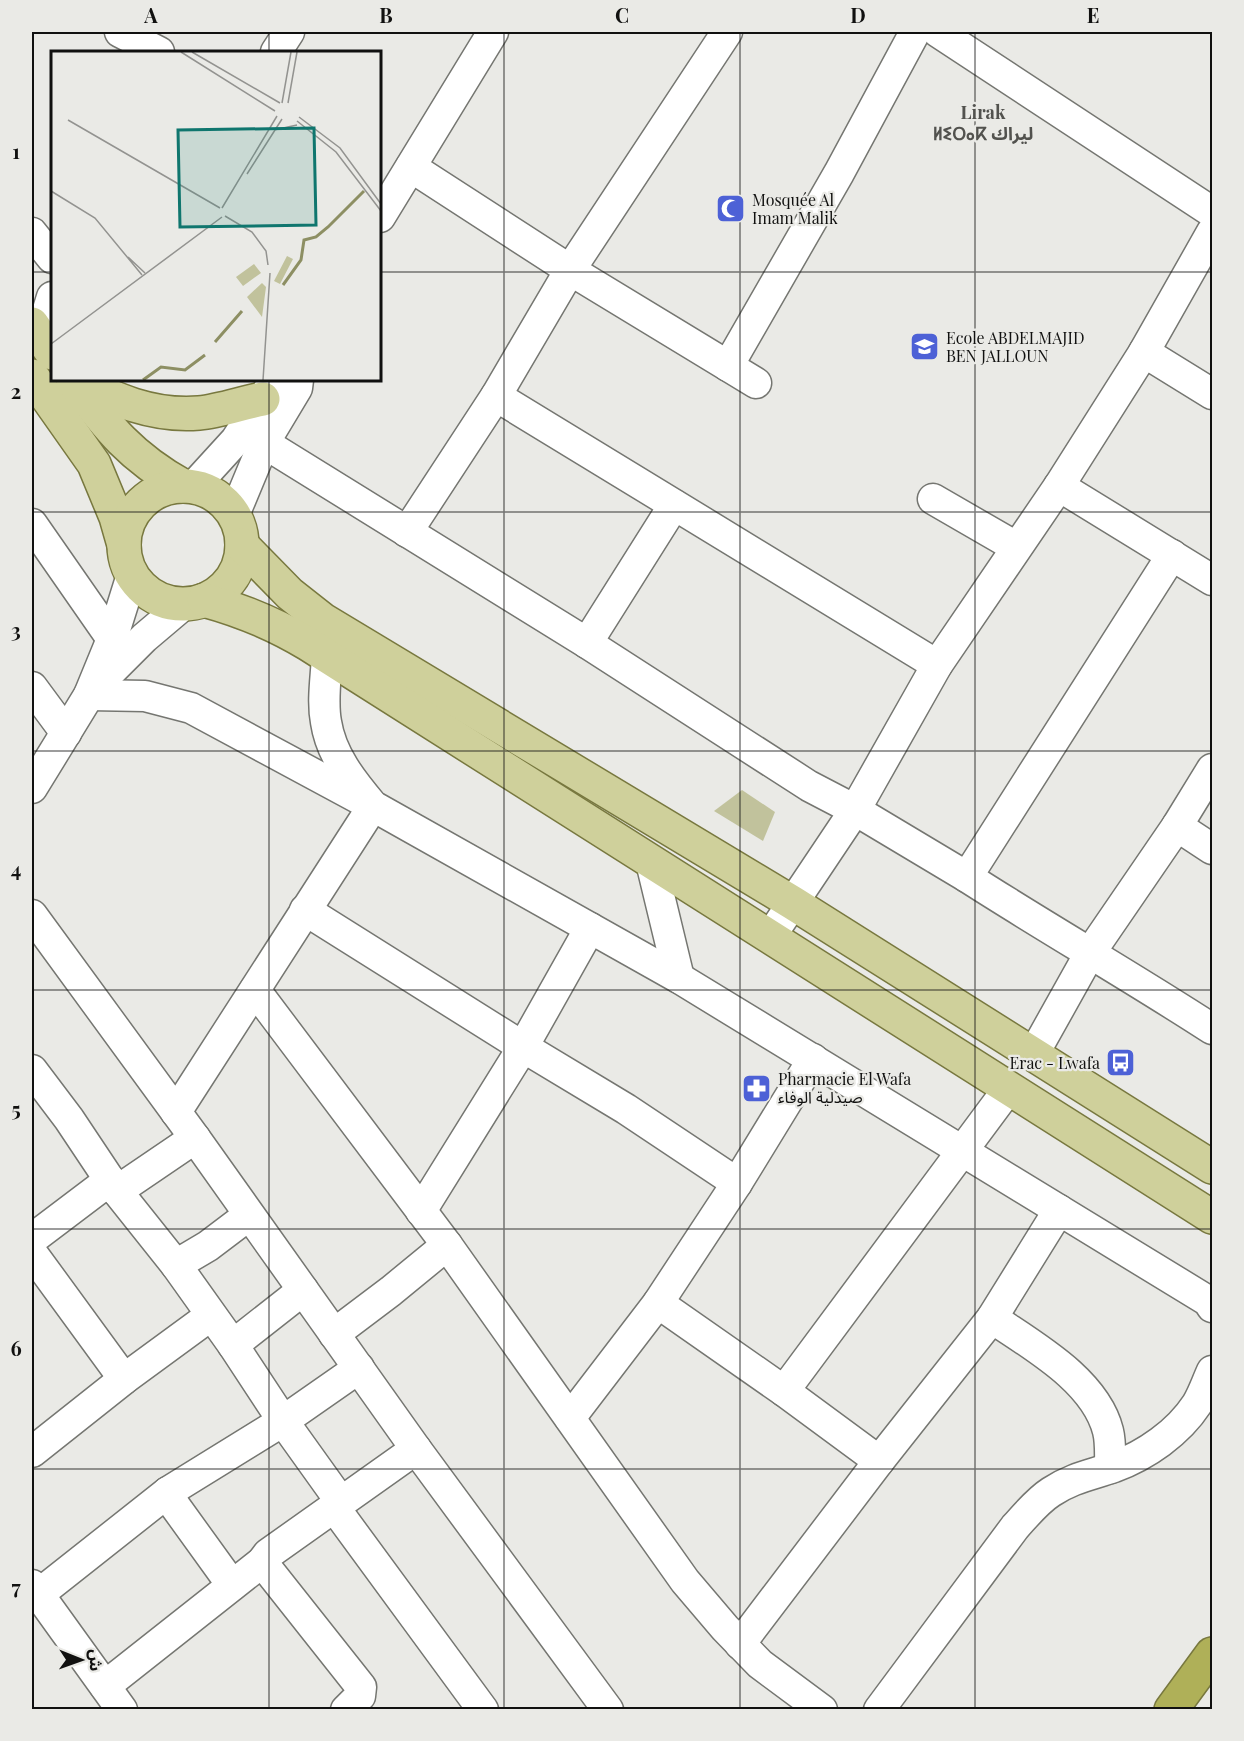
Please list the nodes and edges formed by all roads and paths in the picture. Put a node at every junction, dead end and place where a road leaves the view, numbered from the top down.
1 (289, 32) edge
2 (493, 32) edge
3 (727, 32) edge
4 (915, 32) edge
5 (938, 32) edge
6 (277, 51) edge
7 (411, 167) junction
8 (384, 200) edge
9 (1212, 212) edge
10 (1212, 232) edge
11 (32, 233) edge
12 (51, 257) edge
13 (570, 270) junction
14 (51, 301) edge
15 (41, 338) edge
16 (1144, 352) junction
17 (728, 366) junction
18 (32, 376) edge
19 (74, 381) edge
20 (75, 381) edge
21 (298, 381) edge
22 (756, 383) dead end
23 (269, 389) edge
24 (1212, 394) edge
25 (496, 396) junction
26 (264, 443) junction
27 (188, 486) junction
28 (1059, 486) junction
29 (933, 499) dead end
30 (674, 505) junction
31 (32, 524) edge
32 (238, 530) junction
33 (407, 532) junction
34 (1016, 547) junction
35 (1172, 555) junction
36 (128, 560) junction
37 (1212, 580) edge
38 (194, 603) junction
39 (112, 639) junction
40 (586, 644) junction
41 (327, 656) junction
42 (938, 665) junction
43 (32, 687) edge
44 (89, 695) junction
45 (66, 733) junction
46 (1212, 769) edge
47 (32, 788) edge
48 (373, 806) junction
49 (855, 810) junction
50 (1177, 826) junction
51 (1212, 849) edge
52 (651, 862) junction
53 (967, 878) junction
54 (793, 903) junction
55 (305, 910) junction
56 (32, 915) edge
57 (590, 928) junction
58 (770, 937) junction
59 (1090, 953) junction
60 (680, 978) junction
61 (255, 990) junction
62 (1212, 1029) edge
63 (523, 1047) junction
64 (1033, 1056) junction
65 (813, 1059) junction
66 (32, 1070) edge
67 (1009, 1088) junction
68 (176, 1112) junction
69 (195, 1138) junction
70 (963, 1152) junction
71 (1212, 1167) edge
72 (737, 1183) junction
73 (113, 1186) junction
74 (1059, 1210) junction
75 (421, 1211) junction
76 (249, 1215) junction
77 (1212, 1217) edge
78 (32, 1239) edge
79 (447, 1245) junction
80 (32, 1253) edge
81 (176, 1265) junction
82 (303, 1290) junction
83 (658, 1303) junction
84 (1212, 1307) edge
85 (210, 1316) junction
86 (992, 1318) junction
87 (334, 1334) junction
88 (233, 1345) junction
89 (358, 1368) junction
90 (1212, 1371) edge
91 (124, 1380) junction
92 (784, 1391) junction
93 (570, 1418) junction
94 (283, 1421) junction
95 (416, 1449) junction
96 (32, 1452) edge
97 (879, 1461) junction
98 (1110, 1468) junction
99 (168, 1492) junction
100 (338, 1505) junction
101 (262, 1562) junction
102 (232, 1585) junction
103 (35, 1589) edge
104 (740, 1644) junction
105 (1212, 1654) edge
106 (113, 1698) edge
107 (346, 1710) edge
108 (483, 1710) edge
109 (608, 1710) edge
110 (822, 1710) edge
111 (879, 1710) edge
112 (1171, 1710) edge

1 - 6 street
2 - 7 street
3 - 13 street
4 - 17 street
5 - 9 street
7 - 8 street
7 - 13 street
10 - 16 street
11 - 12 street
13 - 17 street
13 - 25 street
14 - 15 street
16 - 24 street
16 - 28 street
17 - 22 street
18 - 36 main road
19 - 27 main road
20 - 23 main road
21 - 26 street
23 - 27 street
25 - 30 street
25 - 33 street
26 - 32 street
26 - 33 street
27 - 32 main road
27 - 36 main road
28 - 34 street
28 - 35 street
29 - 34 street
30 - 40 street
30 - 42 street
31 - 39 street
32 - 38 main road
32 - 54 main road
33 - 40 street
34 - 42 street
35 - 37 street
35 - 53 street
36 - 38 main road
36 - 39 street
38 - 41 main road
38 - 44 street
39 - 44 street
40 - 49 street
41 - 48 street
41 - 52 main road
42 - 49 street
43 - 45 street
44 - 45 street
44 - 48 street
45 - 47 street
46 - 50 street
48 - 55 street
48 - 57 street
49 - 53 street
49 - 54 street
50 - 51 street
50 - 59 street
52 - 58 main road
52 - 60 street
53 - 59 street
54 - 58 street
54 - 64 main road
55 - 61 street
55 - 63 street
56 - 68 street
57 - 60 street
57 - 63 street
58 - 67 main road
59 - 62 street
59 - 64 street
60 - 65 street
61 - 68 street
61 - 75 street
63 - 72 street
63 - 75 street
64 - 71 main road
65 - 70 street
65 - 72 street
66 - 73 street
67 - 70 street
67 - 77 main road
68 - 69 street
69 - 73 street
69 - 76 street
70 - 74 street
70 - 92 street
72 - 83 street
73 - 78 street
73 - 81 street
74 - 84 street
74 - 86 street
75 - 79 street
76 - 81 street
76 - 82 street
79 - 87 street
79 - 93 street
80 - 91 street
81 - 85 street
82 - 87 street
82 - 88 street
83 - 92 street
83 - 93 street
85 - 88 street
85 - 91 street
86 - 97 street
86 - 98 street
87 - 89 street
88 - 94 street
89 - 94 street
89 - 95 street
90 - 98 street
91 - 96 street
92 - 97 street
93 - 104 street
94 - 99 street
94 - 100 street
95 - 100 street
95 - 109 street
97 - 104 street
98 - 111 street
99 - 102 street
99 - 103 street
100 - 101 street
100 - 108 street
101 - 102 street
101 - 107 street
102 - 106 street
103 - 106 street
104 - 110 street
105 - 112 highway

